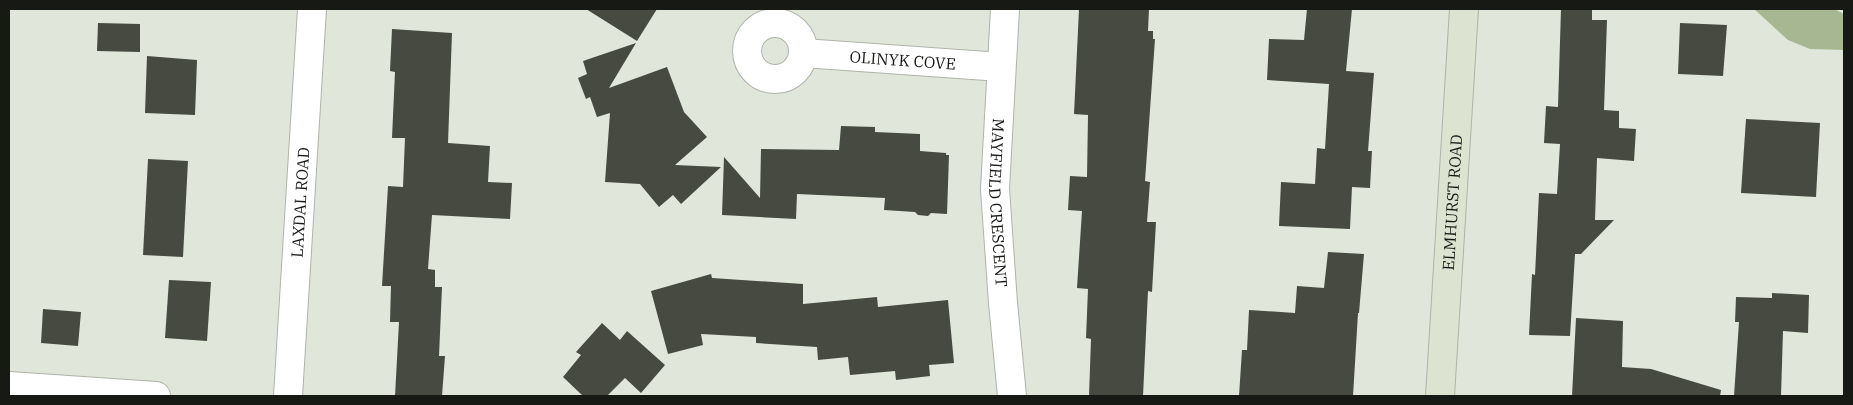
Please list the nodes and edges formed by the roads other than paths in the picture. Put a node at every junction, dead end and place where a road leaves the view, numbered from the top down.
1 (312, 9) edge
2 (1005, 9) edge
3 (1464, 9) edge
4 (804, 53) dead end
5 (1001, 67) junction
6 (9, 386) edge
7 (156, 396) edge
8 (288, 396) edge
9 (1012, 396) edge
10 (1440, 396) edge

1 - 8 street, LAXDAL ROAD
2 - 5 street, MAYFIELD CRESCENT
3 - 10 street, ELMHURST ROAD
4 - 5 street, OLINYK COVE
5 - 9 street, MAYFIELD CRESCENT
6 - 7 street

